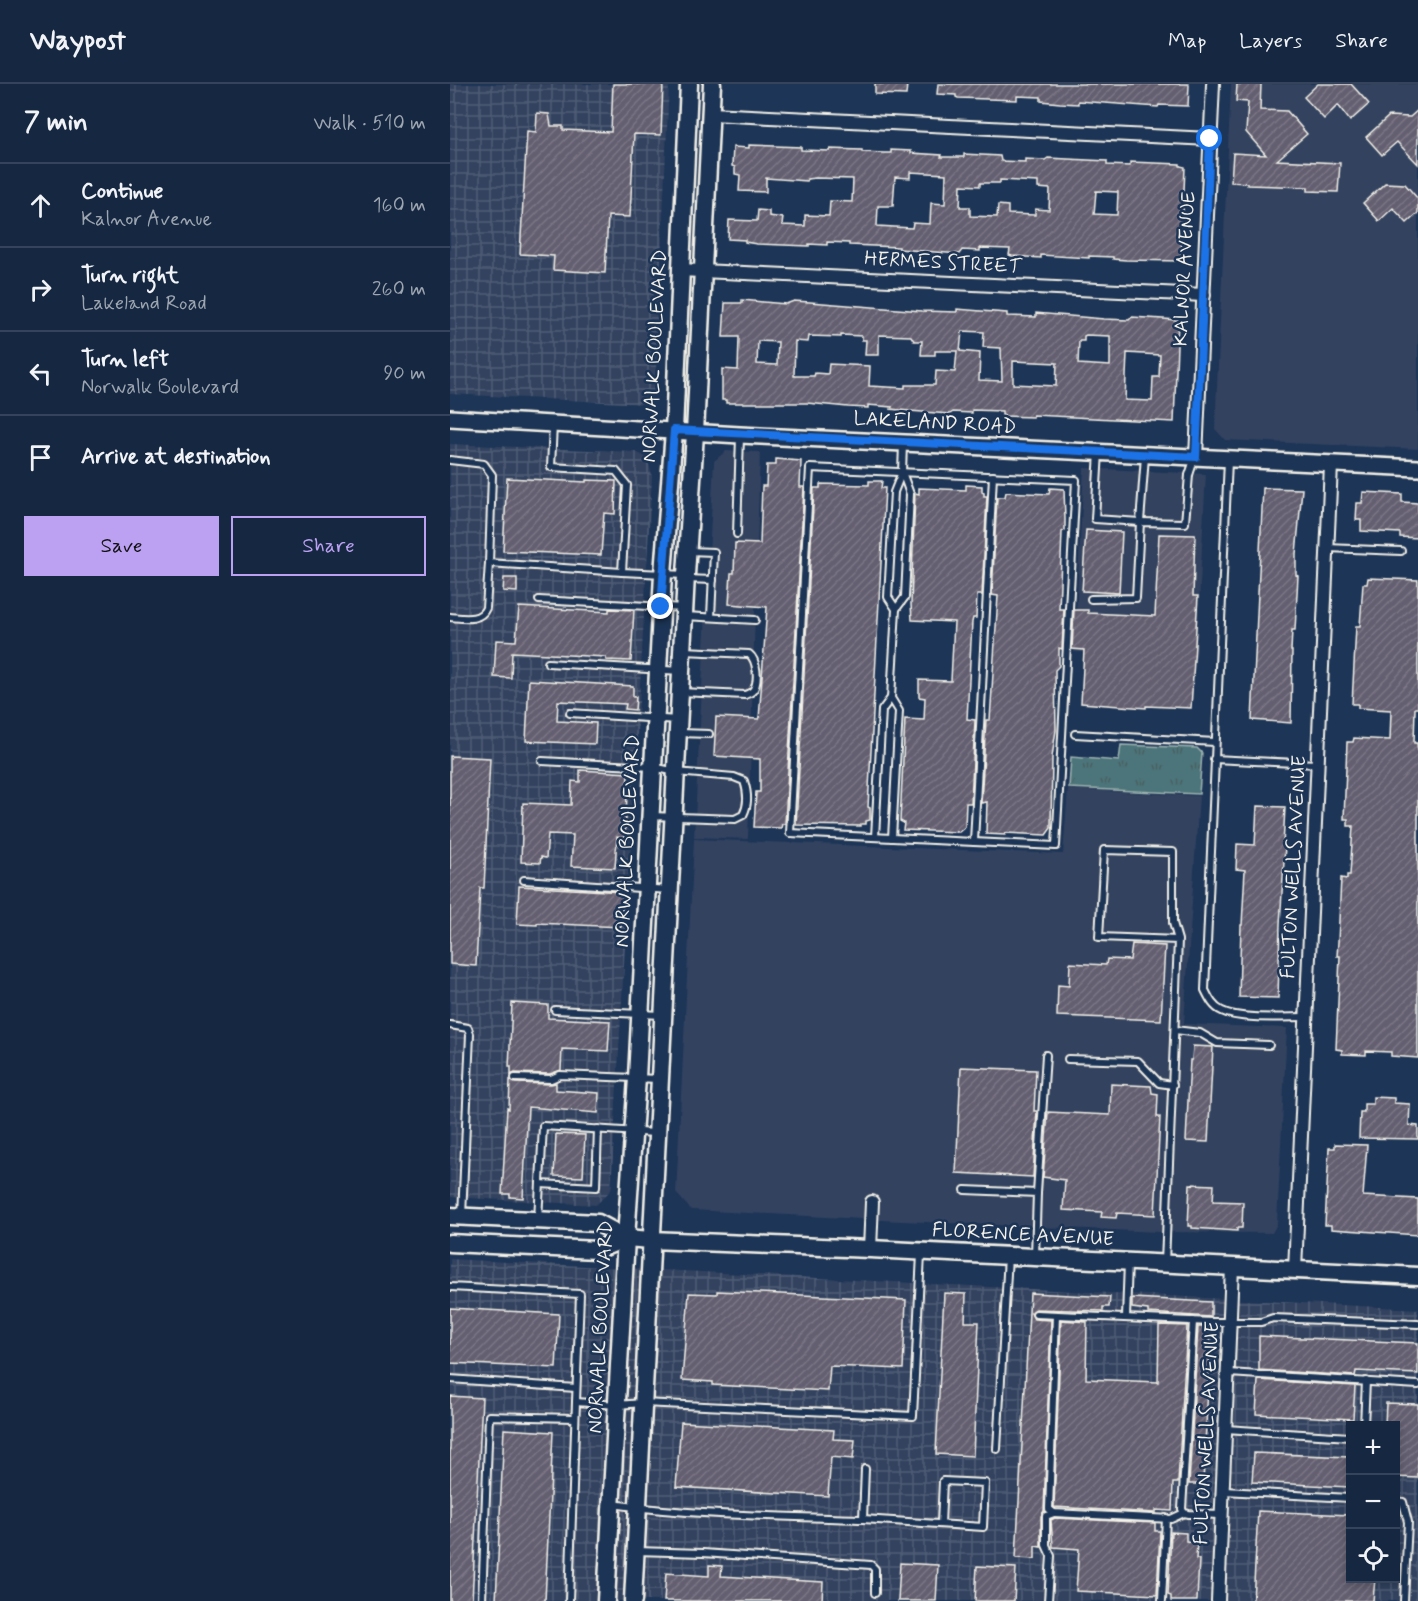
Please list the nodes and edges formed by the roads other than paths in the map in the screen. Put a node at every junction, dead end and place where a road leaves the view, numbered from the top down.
1 (689, 84) edge
2 (712, 84) edge
3 (1213, 84) edge
4 (711, 114) junction
5 (1210, 139) junction
6 (680, 270) junction
7 (703, 271) junction
8 (1204, 295) junction
9 (450, 418) edge
10 (553, 423) junction
11 (674, 430) junction
12 (695, 433) junction
13 (740, 435) junction
14 (903, 443) junction
15 (1099, 452) junction
16 (1145, 454) junction
17 (1196, 457) junction
18 (1228, 458) junction
19 (450, 460) edge
20 (1331, 465) junction
21 (1418, 468) edge
22 (902, 472) junction
23 (993, 476) junction
24 (1140, 522) junction
25 (736, 534) dead end
26 (1327, 548) junction
27 (688, 551) junction
28 (1401, 551) dead end
29 (489, 563) junction
30 (622, 572) junction
31 (663, 574) junction
32 (686, 577) junction
33 (713, 580) junction
34 (1091, 598) dead end
35 (539, 600) dead end
36 (661, 607) junction
37 (896, 609) junction
38 (685, 612) junction
39 (450, 617) edge
40 (711, 617) junction
41 (755, 620) dead end
42 (682, 651) junction
43 (549, 663) dead end
44 (658, 668) junction
45 (681, 671) junction
46 (680, 692) junction
47 (891, 698) junction
48 (570, 713) dead end
49 (656, 717) junction
50 (678, 726) junction
51 (710, 734) dead end
52 (1075, 734) dead end
53 (1215, 742) junction
54 (1214, 759) junction
55 (542, 761) dead end
56 (1318, 764) junction
57 (653, 767) junction
58 (676, 772) junction
59 (651, 816) junction
60 (673, 817) junction
61 (875, 837) junction
62 (892, 838) junction
63 (974, 842) junction
64 (524, 880) dead end
65 (647, 887) junction
66 (669, 890) junction
67 (1178, 940) junction
68 (555, 1010) dead end
69 (641, 1013) junction
70 (663, 1015) junction
71 (1306, 1017) junction
72 (450, 1025) edge
73 (1175, 1030) junction
74 (1269, 1045) dead end
75 (1046, 1055) dead end
76 (1068, 1059) dead end
77 (515, 1078) dead end
78 (637, 1078) junction
79 (659, 1079) junction
80 (1173, 1085) junction
81 (598, 1129) junction
82 (634, 1131) junction
83 (657, 1133) junction
84 (540, 1184) junction
85 (965, 1190) dead end
86 (1037, 1193) junction
87 (872, 1202) dead end
88 (456, 1216) edge
89 (538, 1220) junction
90 (626, 1238) junction
91 (651, 1240) junction
92 (450, 1243) edge
93 (870, 1249) junction
94 (922, 1251) junction
95 (1008, 1256) junction
96 (1035, 1257) junction
97 (1128, 1262) junction
98 (1165, 1264) junction
99 (1233, 1267) junction
100 (1295, 1270) junction
101 (1418, 1276) edge
102 (450, 1287) edge
103 (1036, 1314) dead end
104 (1056, 1315) junction
105 (1126, 1318) junction
106 (1231, 1321) junction
107 (1193, 1322) junction
108 (1418, 1324) edge
109 (1229, 1373) junction
110 (450, 1379) edge
111 (1366, 1381) junction
112 (1418, 1385) edge
113 (576, 1388) junction
114 (576, 1402) junction
115 (643, 1403) junction
116 (617, 1405) junction
117 (575, 1418) junction
118 (1364, 1421) edge
119 (1226, 1430) junction
120 (1346, 1437) edge
121 (997, 1449) dead end
122 (865, 1469) dead end
123 (1224, 1491) junction
124 (1346, 1498) edge
125 (1400, 1502) edge
126 (612, 1504) junction
127 (638, 1508) junction
128 (1054, 1513) junction
129 (1184, 1513) junction
130 (1222, 1515) junction
131 (1166, 1518) junction
132 (863, 1519) junction
133 (941, 1524) junction
134 (636, 1551) junction
135 (875, 1593) dead end
136 (482, 1601) edge
137 (568, 1601) edge
138 (606, 1601) edge
139 (633, 1601) edge
140 (1048, 1601) edge
141 (1162, 1601) edge
142 (1218, 1601) edge
143 (1404, 1601) edge

1 - 6 main road, NORWALK BOULEVARD
2 - 4 main road
3 - 5 street, KALNOR AVENUE
4 - 5 street
4 - 7 main road
5 - 8 street, KALNOR AVENUE
6 - 7 street, HERMES STREET
6 - 11 main road, NORWALK BOULEVARD
7 - 8 street, HERMES STREET
7 - 12 main road
8 - 17 street, KALNOR AVENUE
9 - 10 street, LAKELAND ROAD
10 - 11 street, LAKELAND ROAD
10 - 30 lane
11 - 12 street, LAKELAND ROAD
11 - 31 main road, NORWALK BOULEVARD
12 - 13 street, LAKELAND ROAD
12 - 27 main road
13 - 14 street, LAKELAND ROAD
13 - 25 lane
14 - 15 street, LAKELAND ROAD
14 - 22 lane
15 - 16 street, LAKELAND ROAD
15 - 24 lane
16 - 17 street, LAKELAND ROAD
16 - 24 lane
17 - 18 street, LAKELAND ROAD
17 - 24 lane
18 - 20 street, LAKELAND ROAD
18 - 53 lane
19 - 29 lane
20 - 21 street, LAKELAND ROAD
20 - 26 street, FULTON WELLS AVENUE
22 - 23 lane
22 - 37 lane
22 - 37 lane
22 - 61 lane
23 - 63 lane
23 - 63 lane
24 - 34 lane
26 - 28 lane
26 - 56 street, FULTON WELLS AVENUE
27 - 32 main road
27 - 33 lane
29 - 30 lane
29 - 39 lane
30 - 31 lane
31 - 32 lane
31 - 36 main road, NORWALK BOULEVARD
32 - 33 lane
32 - 38 main road
33 - 40 lane
35 - 36 lane
36 - 38 lane
36 - 44 main road, NORWALK BOULEVARD
37 - 47 lane
38 - 40 lane
38 - 42 main road
40 - 41 lane
42 - 45 main road
42 - 46 lane
43 - 44 lane
44 - 45 lane
44 - 49 main road, NORWALK BOULEVARD
45 - 46 main road
46 - 50 main road
47 - 61 lane
47 - 62 lane
48 - 49 lane
49 - 50 lane
49 - 57 main road, NORWALK BOULEVARD
50 - 51 lane
50 - 58 main road
52 - 53 lane
53 - 54 lane
54 - 56 lane
54 - 71 lane
55 - 57 lane
56 - 71 street, FULTON WELLS AVENUE
57 - 58 lane
57 - 59 main road, NORWALK BOULEVARD
58 - 60 main road
58 - 60 lane
59 - 60 lane
59 - 65 main road, NORWALK BOULEVARD
60 - 66 main road
61 - 62 lane
62 - 63 lane
64 - 65 lane
65 - 66 lane
65 - 69 main road, NORWALK BOULEVARD
66 - 70 main road
67 - 67 lane
67 - 73 lane
68 - 69 lane
69 - 70 lane
69 - 78 main road, NORWALK BOULEVARD
70 - 79 main road
71 - 100 street, FULTON WELLS AVENUE
72 - 88 lane
73 - 74 lane
73 - 80 lane
75 - 86 lane
76 - 80 lane
77 - 78 lane
78 - 79 lane
78 - 82 main road, NORWALK BOULEVARD
79 - 83 main road
80 - 98 lane
81 - 82 lane
81 - 84 lane
81 - 84 lane
82 - 83 lane
82 - 90 main road, NORWALK BOULEVARD
83 - 91 main road
84 - 89 lane
85 - 86 lane
86 - 96 lane
87 - 93 street
88 - 89 main road, FLORENCE AVENUE
89 - 90 main road, FLORENCE AVENUE
90 - 91 main road, FLORENCE AVENUE
90 - 92 main road, FLORENCE AVENUE
90 - 116 main road, NORWALK BOULEVARD
91 - 93 main road, FLORENCE AVENUE
91 - 115 main road
93 - 94 main road, FLORENCE AVENUE
94 - 95 main road, FLORENCE AVENUE
94 - 115 lane
95 - 96 main road, FLORENCE AVENUE
95 - 121 lane
96 - 97 main road, FLORENCE AVENUE
97 - 98 main road, FLORENCE AVENUE
97 - 105 lane
98 - 99 main road, FLORENCE AVENUE
99 - 100 main road, FLORENCE AVENUE
99 - 106 street, FULTON WELLS AVENUE
100 - 101 main road, FLORENCE AVENUE
102 - 113 lane
103 - 104 lane
104 - 105 lane
104 - 128 lane
105 - 107 lane
106 - 107 lane
106 - 108 lane
106 - 109 street, FULTON WELLS AVENUE
107 - 129 lane
109 - 111 lane
109 - 119 street, FULTON WELLS AVENUE
110 - 113 lane
111 - 112 lane
111 - 118 lane
113 - 114 lane
114 - 116 lane
114 - 117 lane
115 - 116 lane
115 - 127 main road
116 - 126 main road, NORWALK BOULEVARD
117 - 136 lane
117 - 137 lane
119 - 120 lane
119 - 123 street, FULTON WELLS AVENUE
122 - 132 lane
123 - 124 lane
123 - 130 street, FULTON WELLS AVENUE
125 - 143 lane
126 - 127 lane
126 - 138 main road, NORWALK BOULEVARD
127 - 132 lane
127 - 134 main road
128 - 131 lane
128 - 140 lane
129 - 130 lane
129 - 131 lane
130 - 142 street, FULTON WELLS AVENUE
131 - 141 lane
132 - 133 lane
133 - 133 lane
134 - 135 lane
134 - 139 main road

